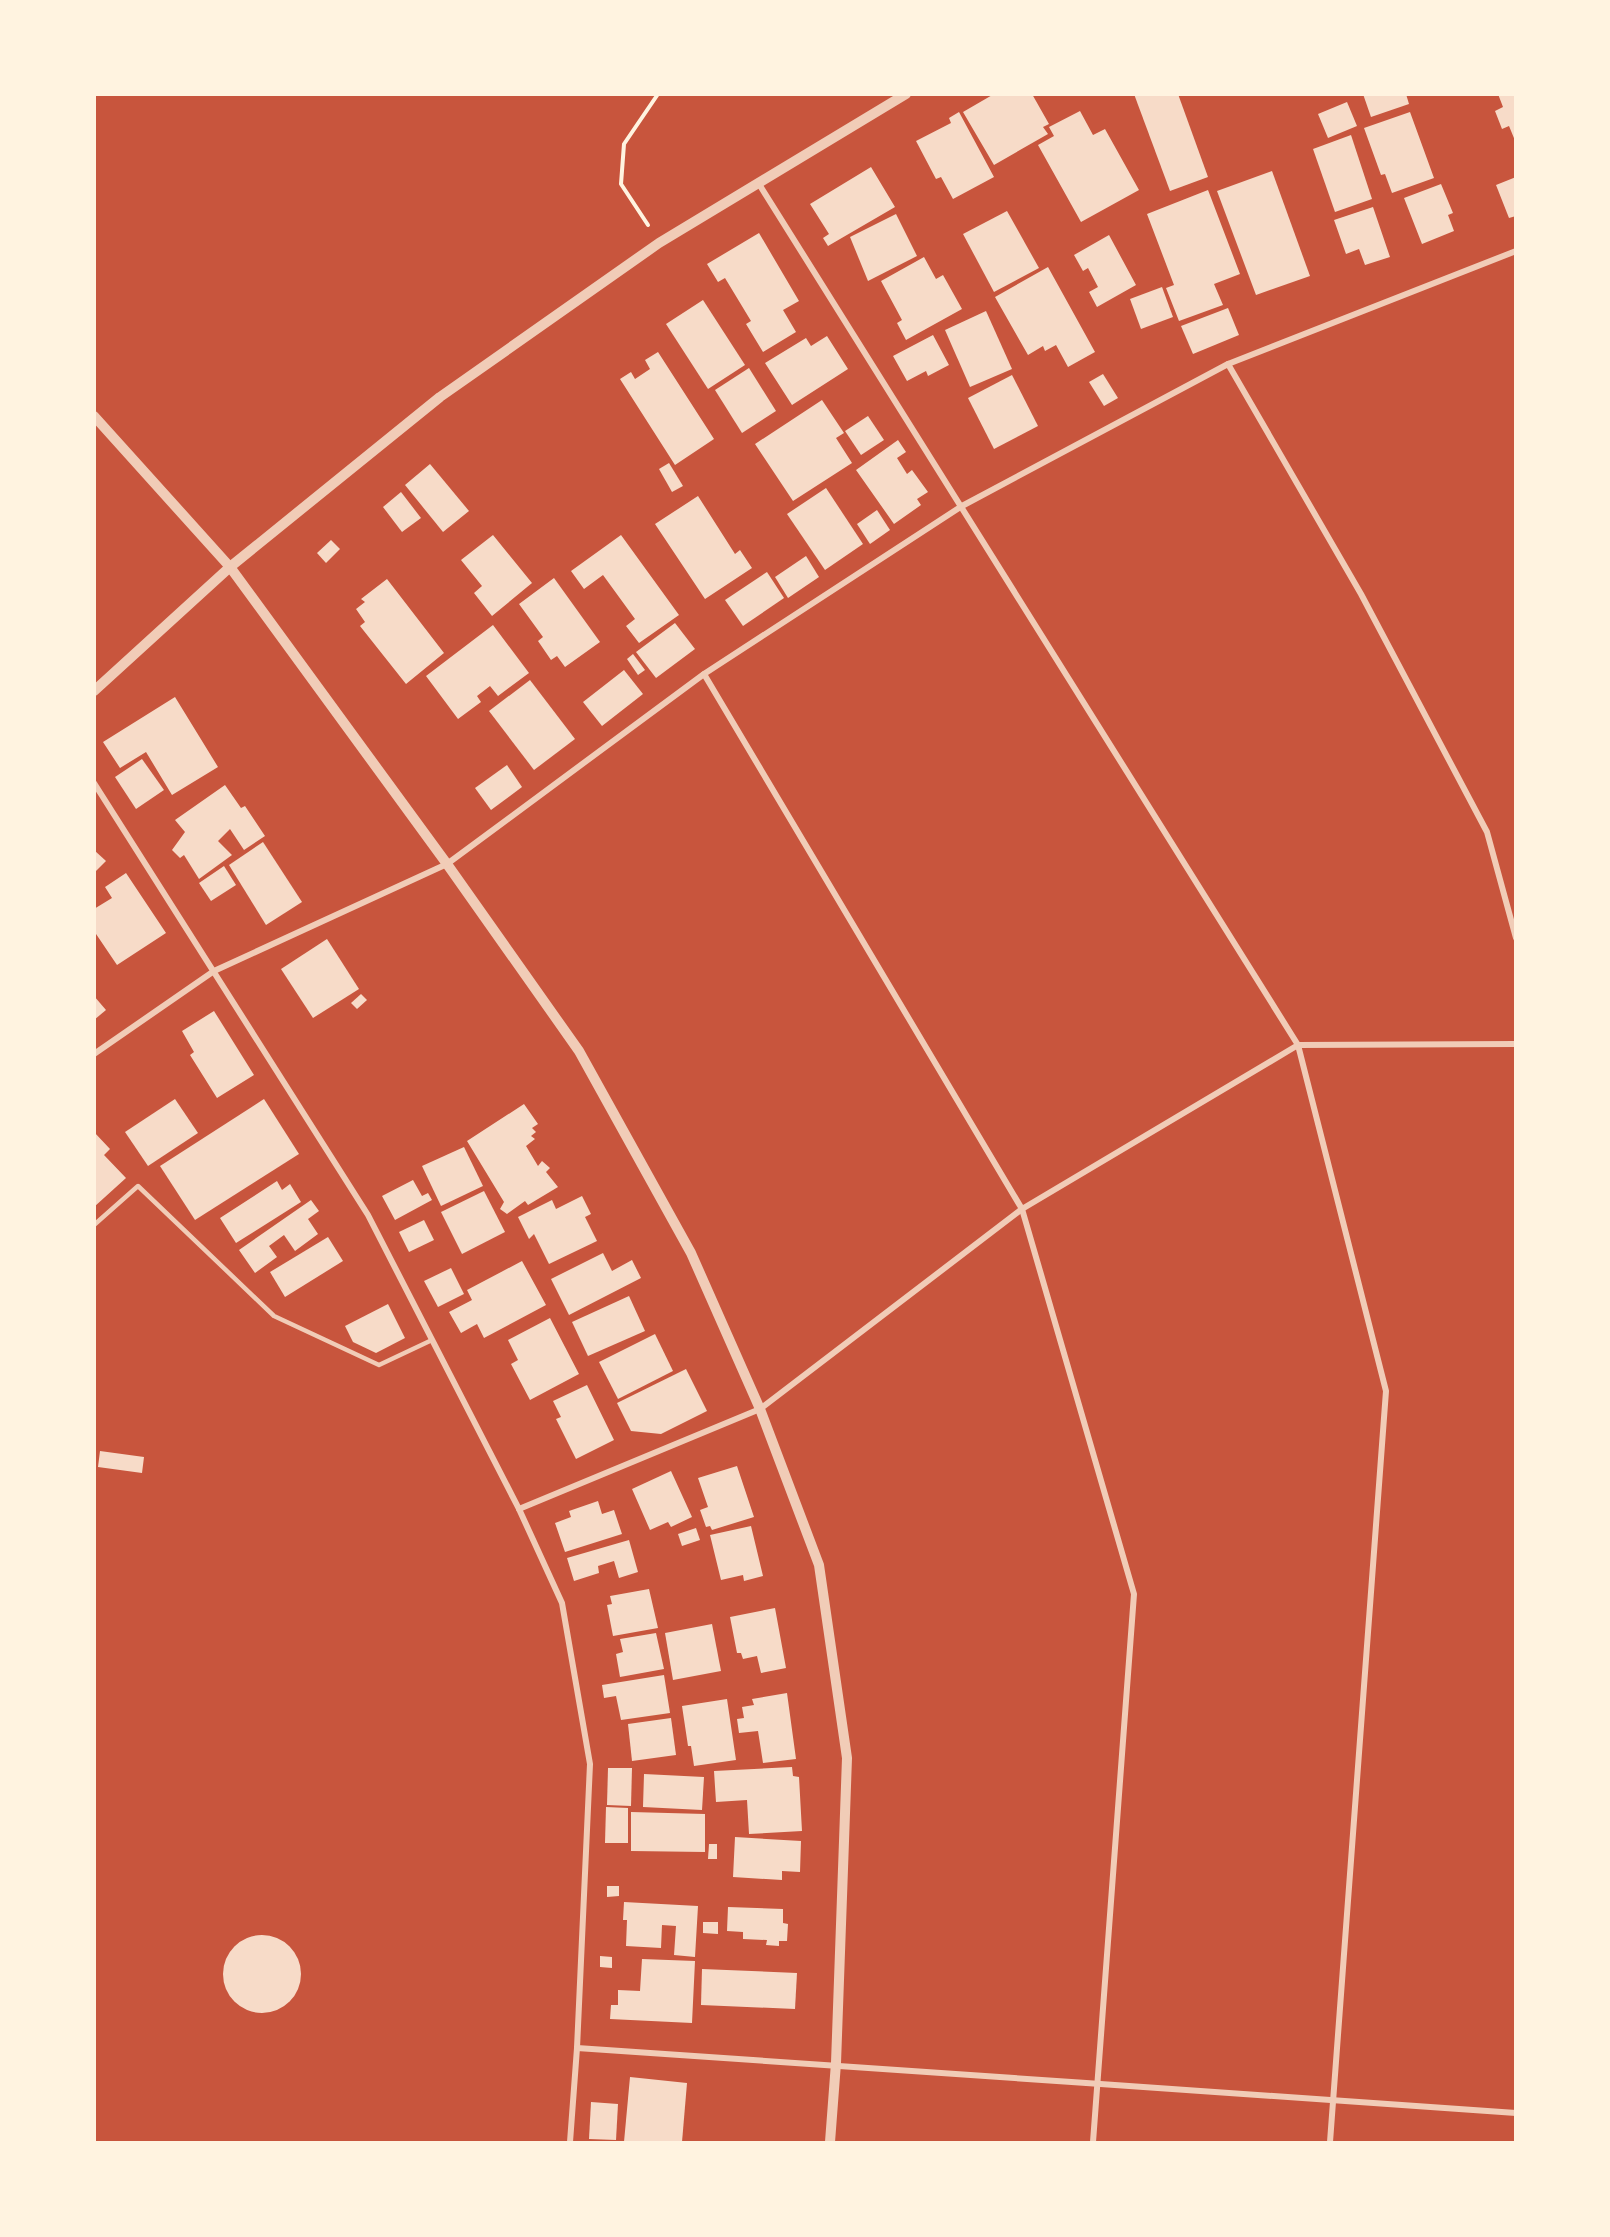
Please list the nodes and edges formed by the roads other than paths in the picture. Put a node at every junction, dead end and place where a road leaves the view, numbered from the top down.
1 (906, 94) edge
2 (759, 184) junction
3 (1513, 251) edge
4 (1515, 260) edge
5 (1228, 364) junction
6 (94, 416) edge
7 (962, 506) junction
8 (231, 567) junction
9 (704, 674) junction
10 (94, 691) edge
11 (94, 783) edge
12 (447, 864) junction
13 (1515, 938) edge
14 (214, 971) junction
15 (1515, 1044) edge
16 (1298, 1045) junction
17 (94, 1054) edge
18 (1022, 1209) junction
19 (94, 1225) edge
20 (432, 1340) junction
21 (760, 1409) junction
22 (519, 1509) junction
23 (577, 2048) junction
24 (836, 2063) junction
25 (1098, 2083) junction
26 (1333, 2102) junction
27 (1515, 2108) edge
28 (1515, 2113) edge
29 (570, 2142) edge
30 (830, 2142) edge
31 (1094, 2142) edge
32 (1330, 2142) edge

1 - 2 street
2 - 7 street
2 - 8 street
3 - 4 street
3 - 5 street
5 - 7 street
5 - 13 street
6 - 8 street
7 - 9 street
7 - 16 street
8 - 10 street
8 - 12 street
9 - 12 street
9 - 18 street
11 - 14 street
12 - 14 street
12 - 21 street
14 - 17 street
14 - 20 street
15 - 16 street
16 - 18 street
16 - 26 street
18 - 21 street
18 - 25 street
19 - 20 lane
20 - 22 street
21 - 22 street
21 - 24 street
22 - 23 street
23 - 24 street
23 - 29 street
24 - 25 street
24 - 30 street
25 - 26 street
25 - 31 street
26 - 28 street
26 - 32 street
27 - 28 street

